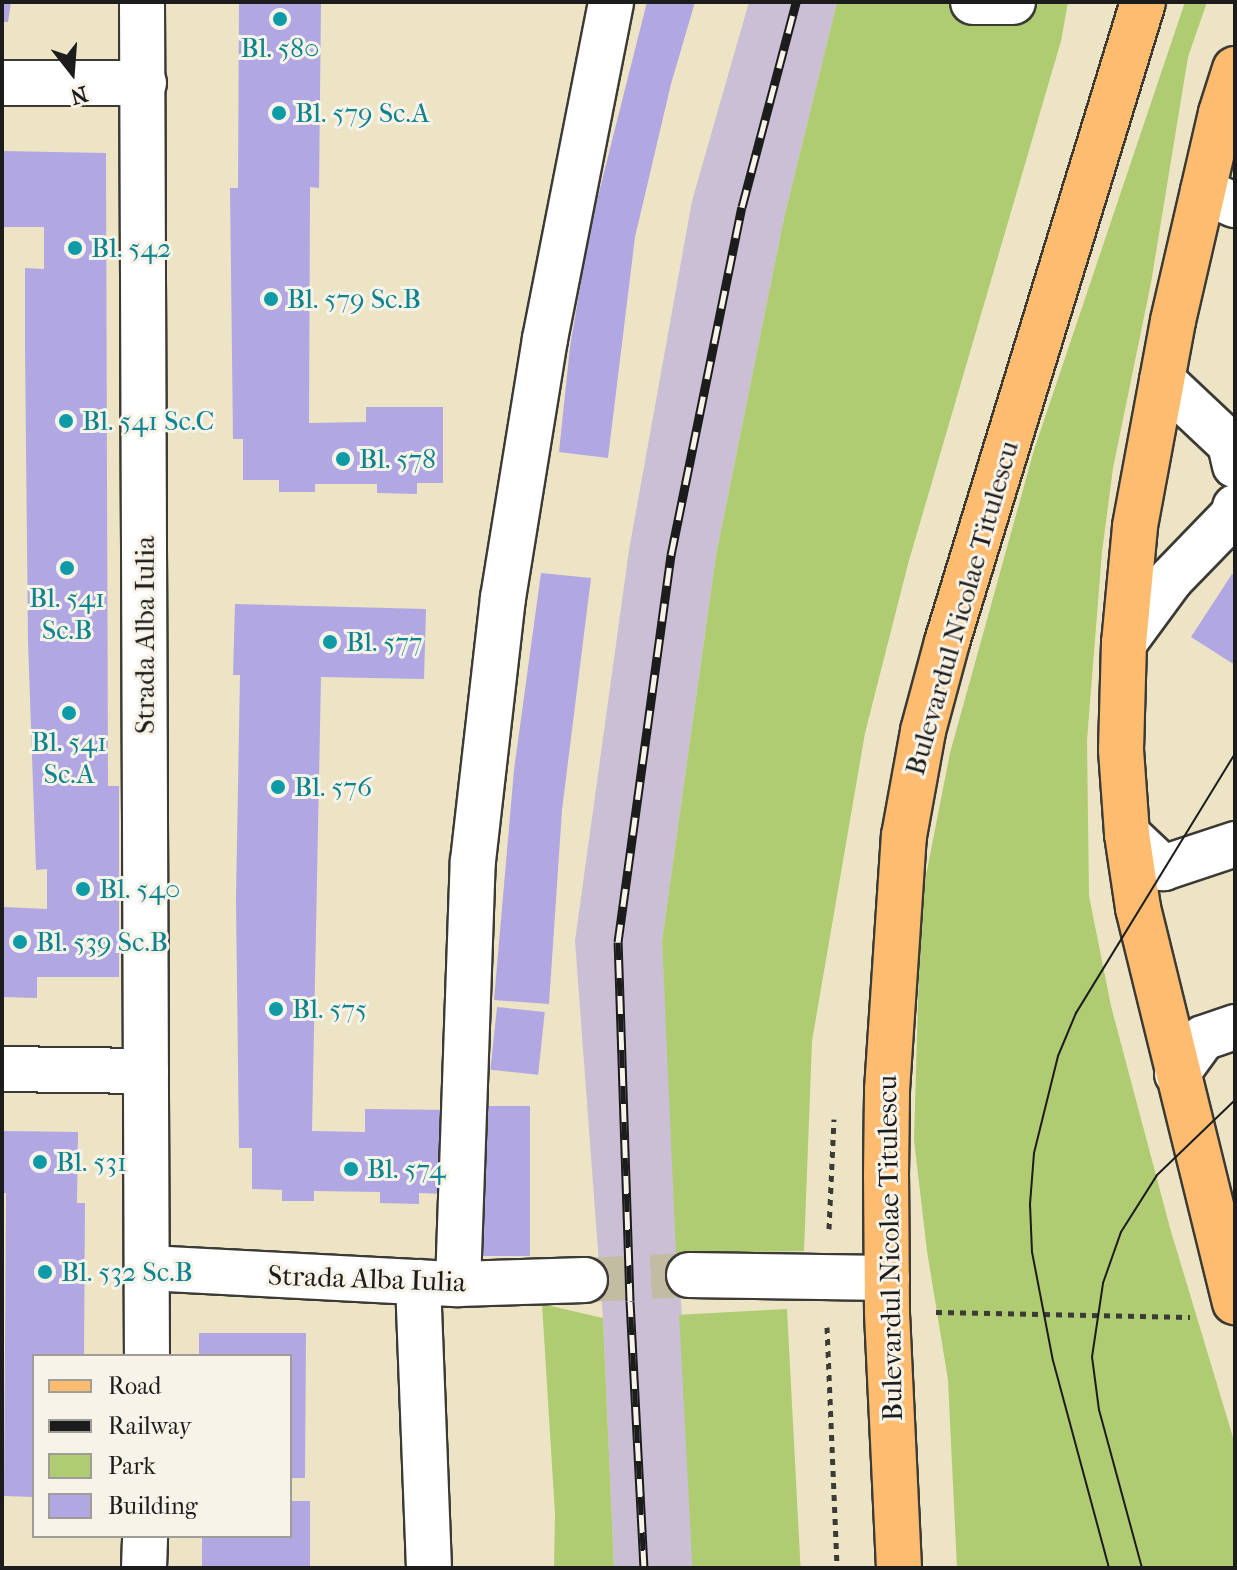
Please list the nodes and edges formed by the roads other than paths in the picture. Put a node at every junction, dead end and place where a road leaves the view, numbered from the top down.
1 (142, 2) edge
2 (611, 2) edge
3 (973, 2) edge
4 (1013, 2) edge
5 (1143, 2) edge
6 (1235, 69) edge
7 (2, 83) edge
8 (144, 83) junction
9 (1219, 198) edge
10 (1162, 380) junction
11 (1235, 465) edge
12 (1235, 507) edge
13 (1124, 643) junction
14 (1127, 834) junction
15 (1235, 844) edge
16 (1235, 1027) edge
17 (2, 1069) edge
18 (146, 1071) junction
19 (1177, 1074) junction
20 (1222, 1188) edge
21 (148, 1268) junction
22 (689, 1275) tunnel mouth
23 (585, 1280) tunnel mouth
24 (438, 1283) junction
25 (887, 1295) junction
26 (1220, 1310) edge
27 (147, 1354) edge
28 (145, 1538) edge
29 (144, 1568) edge
30 (429, 1568) edge
31 (899, 1568) edge

1 - 8 street, Strada Alba Iulia
2 - 24 street
3 - 4 street
5 - 25 main road, Bulevardul Nicolae Titulescu
6 - 9 main road
7 - 8 street
8 - 18 street, Strada Alba Iulia
9 - 10 main road
10 - 11 street
10 - 13 main road
12 - 13 street
13 - 14 main road
14 - 15 street
14 - 19 main road
16 - 19 street
17 - 18 street
18 - 21 street, Strada Alba Iulia
19 - 20 main road
20 - 26 main road
21 - 24 street, Strada Alba Iulia
21 - 27 street, Strada Alba Iulia
22 - 25 street
23 - 24 street, Strada Alba Iulia
24 - 30 street
25 - 31 main road, Bulevardul Nicolae Titulescu
28 - 29 street

